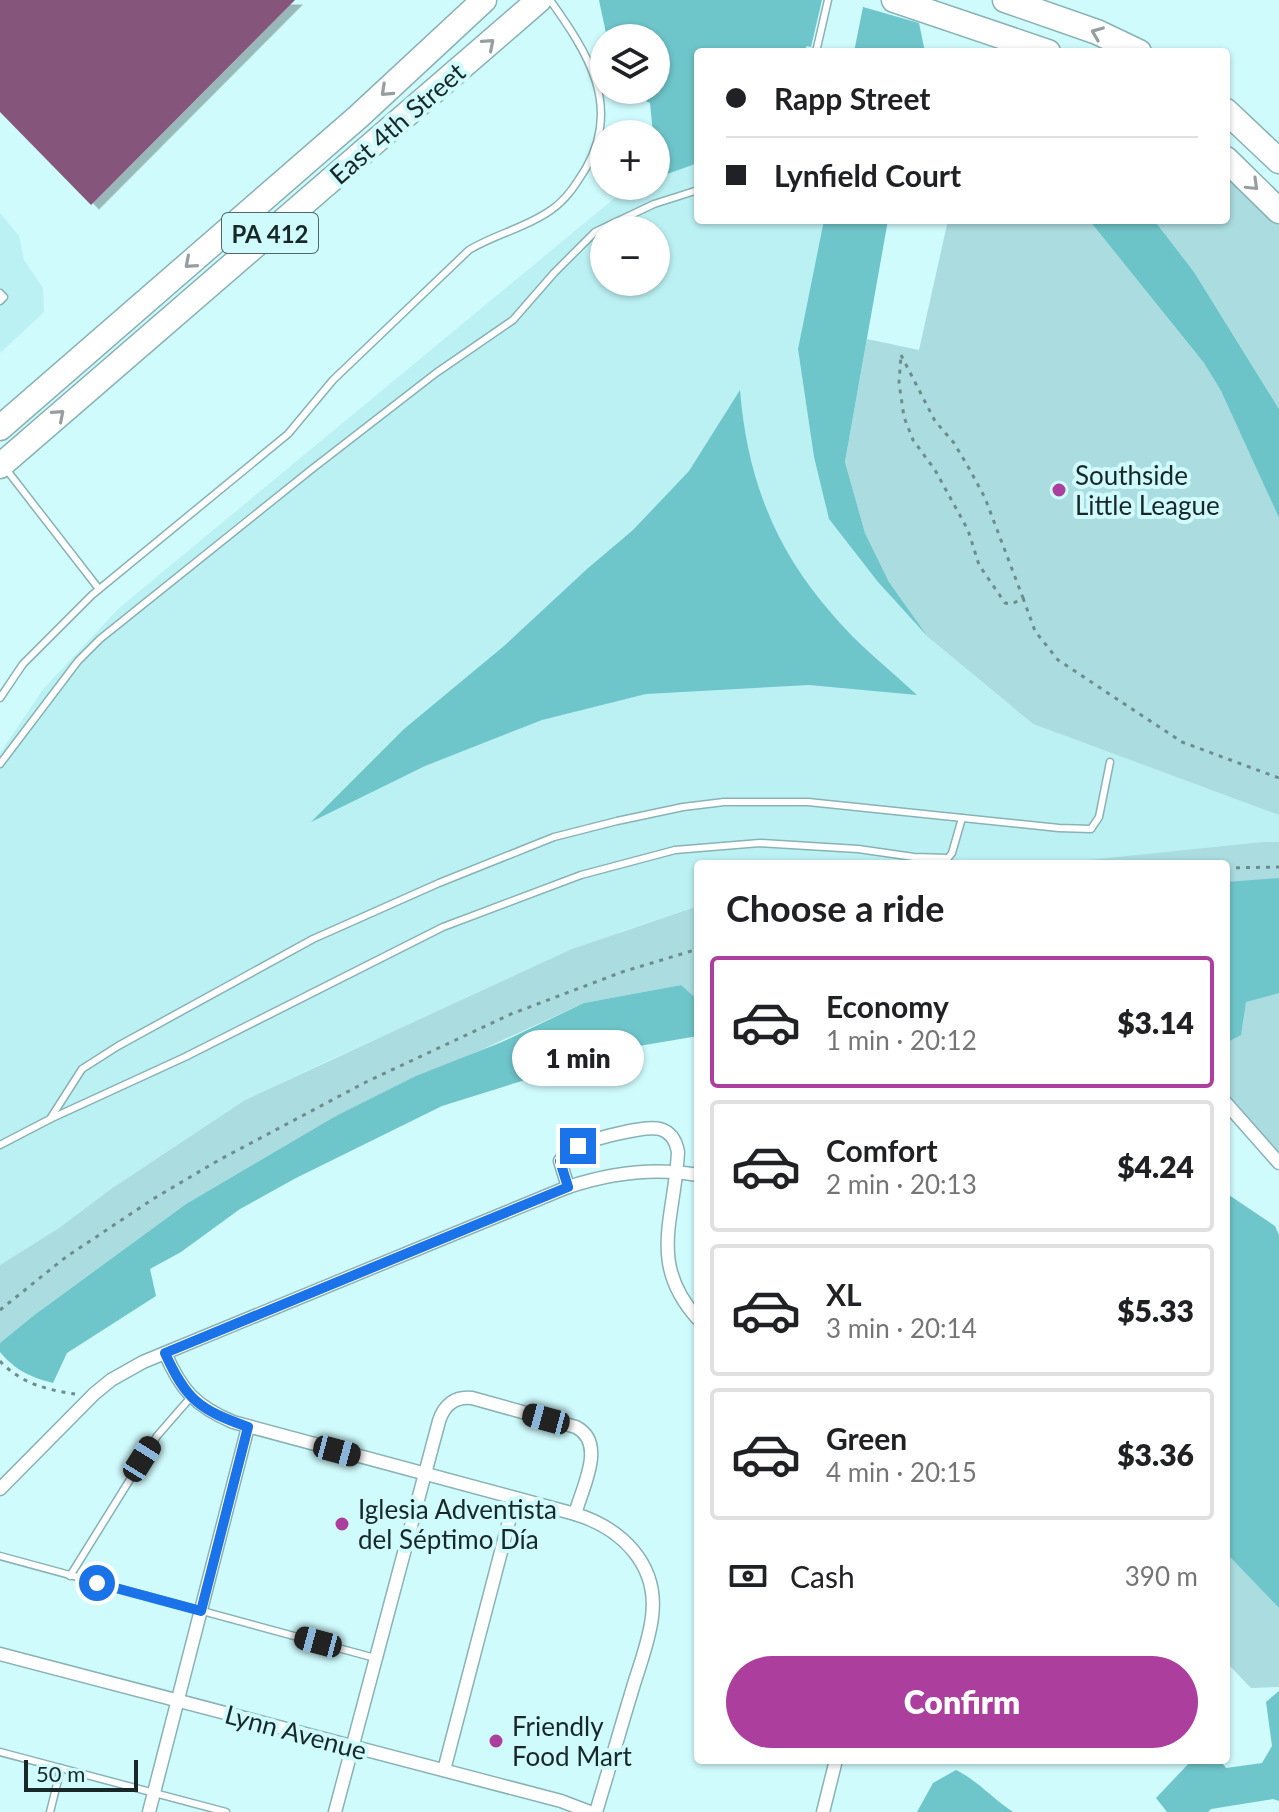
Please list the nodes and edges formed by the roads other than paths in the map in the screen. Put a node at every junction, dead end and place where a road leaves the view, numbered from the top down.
1 (484, 0) edge
2 (539, 0) edge
3 (550, 0) edge
4 (828, 0) edge
5 (894, 0) edge
6 (1005, 0) edge
7 (817, 48) edge
8 (1036, 48) edge
9 (1131, 48) edge
10 (1230, 115) edge
11 (1279, 161) edge
12 (1230, 163) edge
13 (694, 191) edge
14 (1279, 211) edge
15 (0, 293) edge
16 (0, 301) edge
17 (0, 428) edge
18 (1, 465) edge
19 (99, 589) junction
20 (0, 698) edge
21 (1110, 762) dead end
22 (0, 764) edge
23 (962, 818) junction
24 (1230, 1108) edge
25 (50, 1119) junction
26 (0, 1145) edge
27 (1279, 1163) edge
28 (676, 1173) junction
29 (694, 1175) edge
30 (568, 1187) junction
31 (694, 1313) edge
32 (160, 1355) junction
33 (191, 1397) junction
34 (248, 1427) junction
35 (425, 1474) junction
36 (0, 1489) edge
37 (515, 1498) junction
38 (575, 1514) junction
39 (0, 1556) edge
40 (70, 1576) junction
41 (201, 1611) junction
42 (0, 1654) edge
43 (376, 1658) junction
44 (178, 1701) junction
45 (352, 1747) junction
46 (0, 1752) edge
47 (835, 1764) edge
48 (61, 1768) junction
49 (444, 1770) junction
50 (154, 1793) junction
51 (50, 1812) edge
52 (149, 1812) edge
53 (226, 1812) edge
54 (335, 1812) edge
55 (593, 1812) edge
56 (823, 1812) edge

1 -> 17 highway, East 4th Street / PA 412
18 -> 2 highway, East 4th Street / PA 412
3 - 19 lane
4 - 7 lane
5 - 8 highway
9 -> 6 highway
10 - 11 highway
12 -> 14 highway
13 - 22 lane
15 - 16 lane
18 - 19 lane
19 - 20 lane
21 - 23 lane
23 - 25 lane
23 - 25 lane
24 - 27 street
25 - 26 lane
28 - 29 street
28 - 30 street
28 - 30 street
28 - 31 street
30 - 32 street
32 - 33 street
32 - 36 street
33 - 34 street
33 - 40 lane
34 - 35 street
34 - 41 street
35 - 37 street
35 - 38 street
35 - 43 street
37 - 38 street
37 - 49 street
38 - 55 street
39 - 40 lane
40 - 41 lane
41 - 43 lane
41 - 44 street
42 - 44 street, Lynn Avenue
43 - 45 street
44 - 45 street, Lynn Avenue
44 - 50 street
45 - 49 street, Lynn Avenue
45 - 54 street
46 - 48 lane
47 - 56 street
48 - 50 lane
48 - 51 lane
49 - 55 street, Lynn Avenue
50 - 52 street
50 - 53 lane

